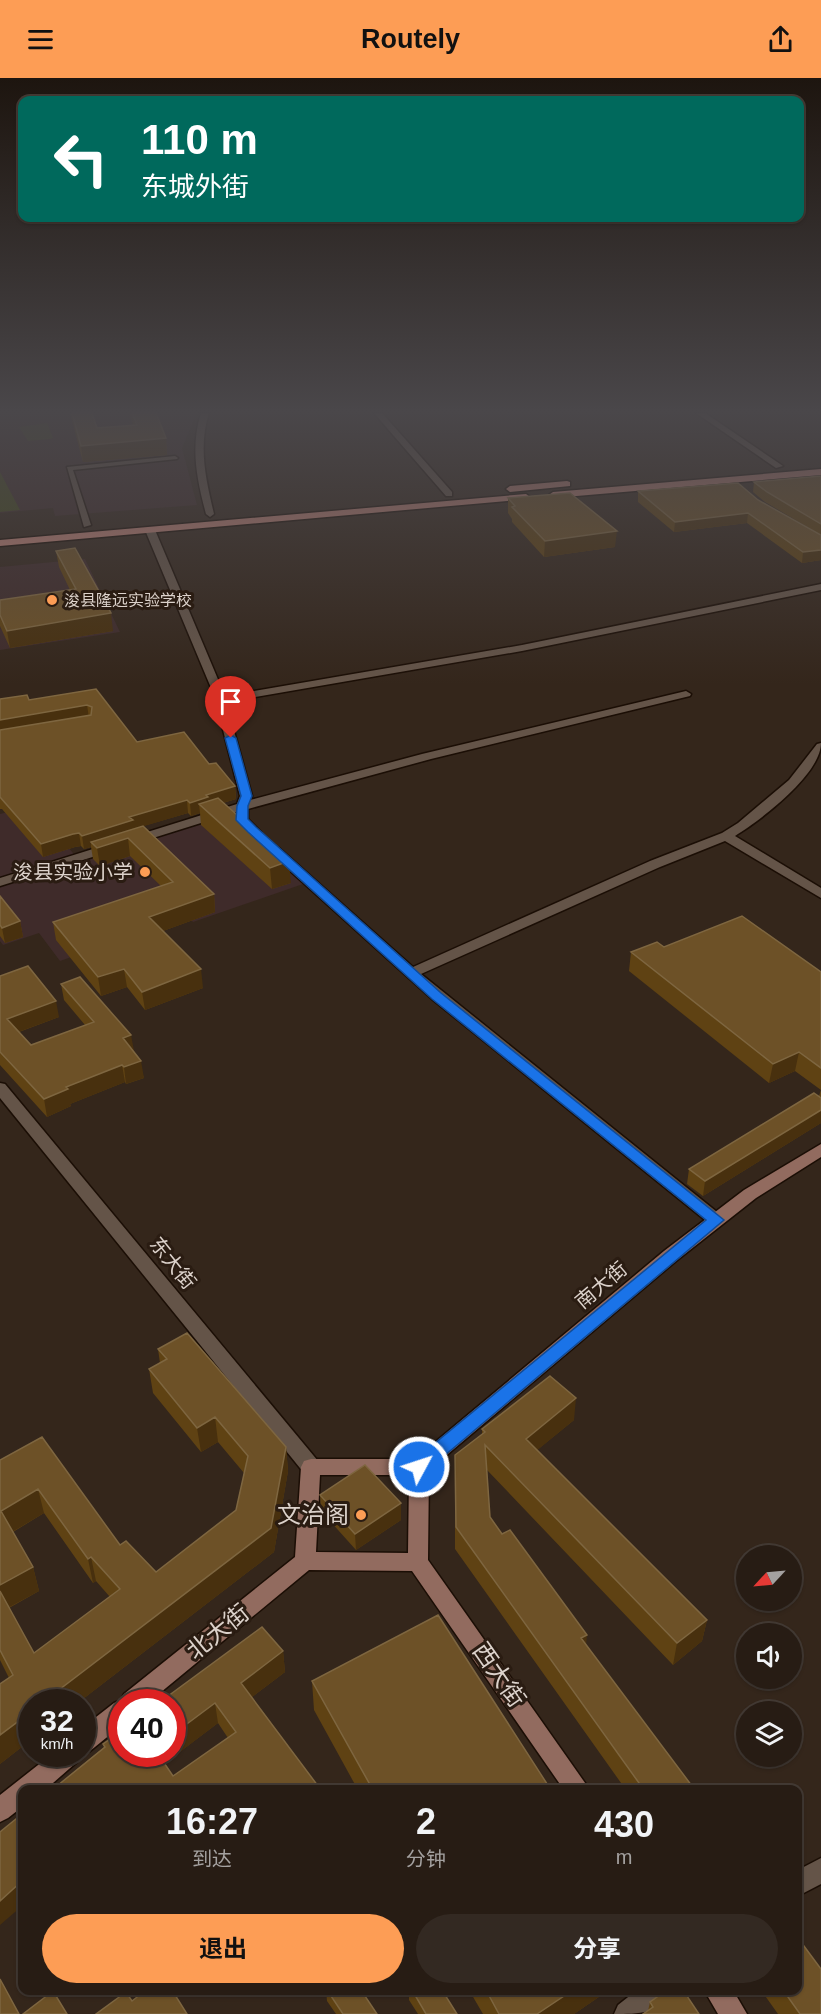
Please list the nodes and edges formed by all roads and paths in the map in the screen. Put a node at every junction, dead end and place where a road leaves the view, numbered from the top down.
1 (80, 503) edge
2 (208, 503) edge
3 (337, 503) edge
4 (459, 503) edge
5 (210, 514) junction
6 (165, 518) dead end
7 (99, 524) dead end
8 (87, 525) junction
9 (76, 526) dead end
10 (150, 530) junction
11 (0, 543) edge
12 (821, 587) edge
13 (686, 694) dead end
14 (220, 700) junction
15 (821, 746) edge
16 (242, 806) junction
17 (726, 836) junction
18 (0, 882) edge
19 (821, 894) edge
20 (411, 973) junction
21 (0, 1088) edge
22 (821, 1149) edge
23 (716, 1220) junction
24 (311, 1467) junction
25 (419, 1467) junction
26 (305, 1561) junction
27 (418, 1562) junction
28 (148, 1689) edge
29 (108, 1722) edge
30 (96, 1732) edge
31 (53, 1767) edge
32 (31, 1785) edge
33 (574, 1785) edge
34 (18, 1796) edge
35 (0, 1810) edge
36 (821, 1870) edge
37 (802, 1882) edge
38 (653, 1995) edge
39 (721, 1995) edge
40 (627, 2014) edge
41 (734, 2014) edge

1 - 8 lane
2 - 5 street
3 - 5 main road
4 - 10 main road
5 - 6 main road
7 - 8 main road
8 - 9 main road
10 - 11 main road
10 - 14 street
12 - 14 street
13 - 16 street
14 - 16 street
15 - 17 street
16 - 18 street
16 - 20 street
17 - 19 street
17 - 20 street
20 - 23 street
21 - 24 street, 东大街
22 - 23 street, 南大街
23 - 25 street, 南大街
24 - 25 street
24 - 26 street
25 - 27 street
26 - 27 street
26 - 28 street, 北大街
27 - 33 street, 西大街
29 - 30 street
31 - 32 street
34 - 35 street
36 - 37 street
38 - 40 street
39 - 41 street

